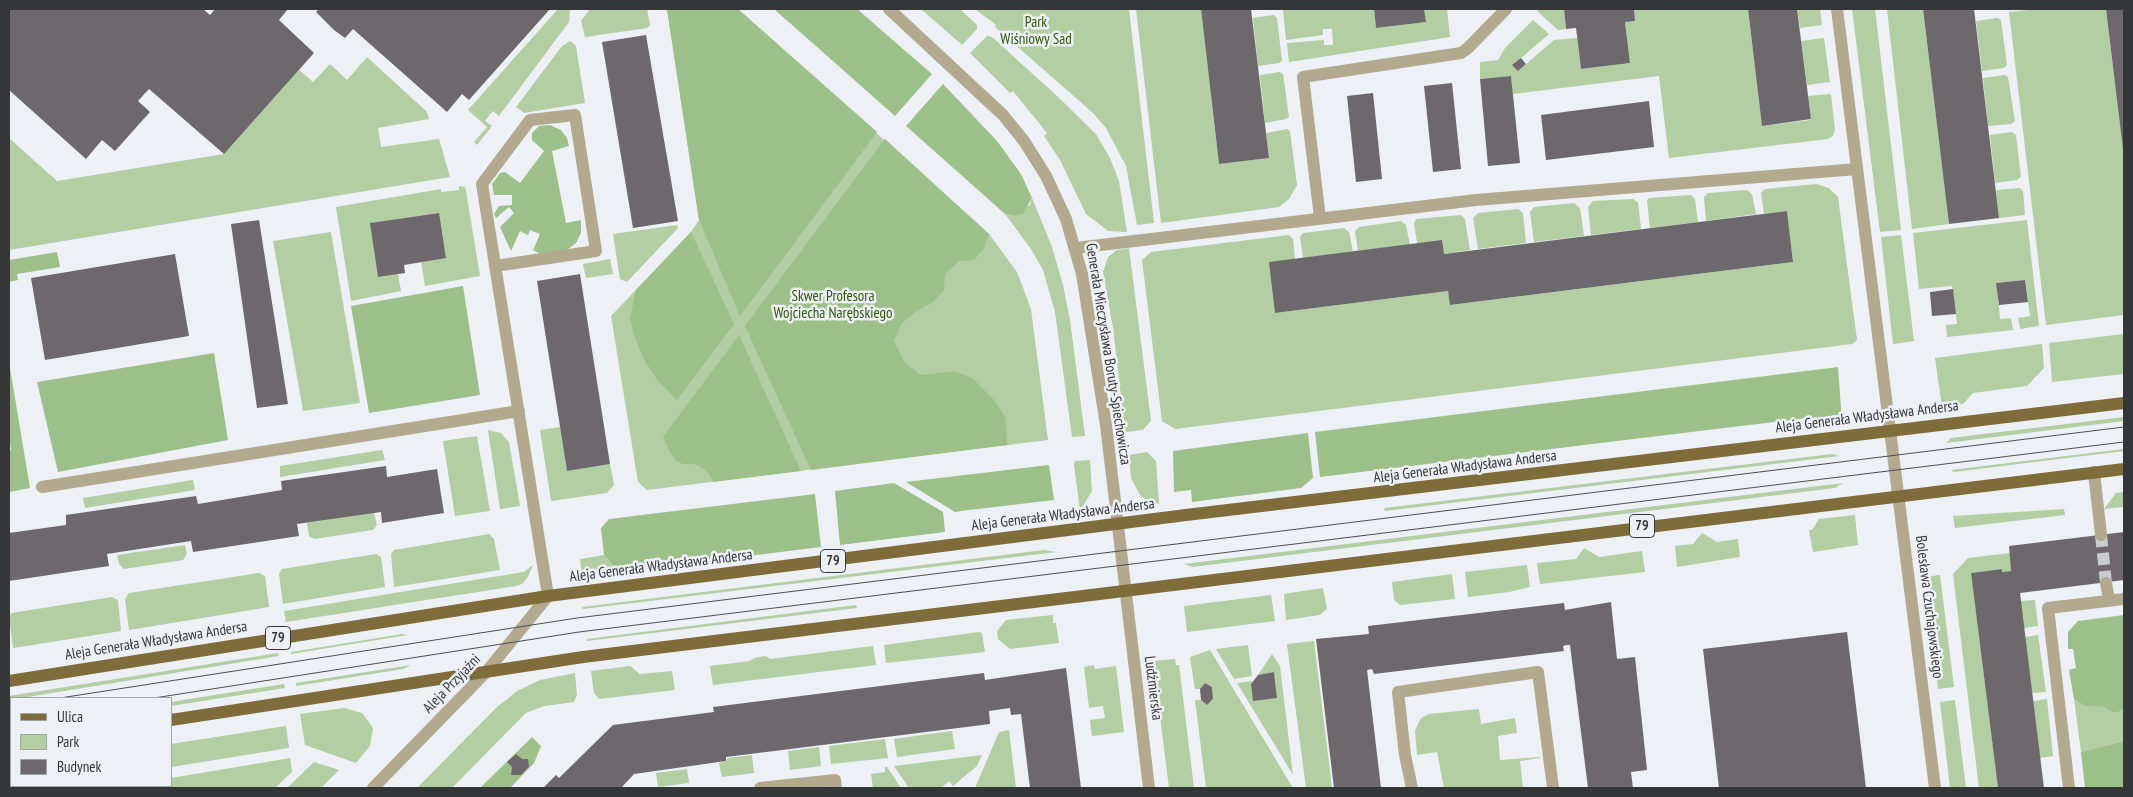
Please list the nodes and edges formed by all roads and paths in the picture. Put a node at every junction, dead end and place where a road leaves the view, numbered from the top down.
1 (889, 9) edge
2 (1506, 9) edge
3 (1837, 9) edge
4 (1856, 169) junction
5 (1320, 218) junction
6 (1076, 248) junction
7 (495, 266) junction
8 (2124, 403) edge
9 (519, 411) junction
10 (1891, 430) junction
11 (2124, 469) edge
12 (2094, 472) junction
13 (42, 487) dead end
14 (1899, 496) junction
15 (1118, 524) junction
16 (2101, 535) tunnel mouth
17 (2106, 583) tunnel mouth
18 (1126, 592) junction
19 (548, 596) junction
20 (2124, 599) edge
21 (2109, 600) junction
22 (487, 671) junction
23 (9, 681) edge
24 (172, 720) edge
25 (373, 788) edge
26 (760, 788) edge
27 (836, 788) edge
28 (1149, 788) edge
29 (1412, 788) edge
30 (1553, 788) edge
31 (1935, 788) edge
32 (2070, 788) edge

1 - 6 street, Generała Mieczysława Boruty-Spiechowicza
2 - 5 street
3 - 4 street, Bolesława Czuchajowskiego
4 - 5 street
4 - 10 street, Bolesława Czuchajowskiego
5 - 6 street
6 - 15 street, Generała Mieczysława Boruty-Spiechowicza
7 - 7 street
7 - 9 street
8 - 10 main road, Aleja Generała Władysława Andersa / 79
9 - 13 street
9 - 19 street
10 - 14 street, Bolesława Czuchajowskiego
10 - 15 main road, Aleja Generała Władysława Andersa / 79
11 - 12 main road, 79
12 - 14 main road, 79
12 - 16 street
14 - 18 main road, 79
14 - 31 street, Bolesława Czuchajowskiego
15 - 18 street, Generała Mieczysława Boruty-Spiechowicza
15 - 19 main road, Aleja Generała Władysława Andersa / 79
17 - 21 street
18 - 22 main road, 79
18 - 28 street, Ludźmierska
19 - 22 street, Aleja Przyjaźni
19 - 23 main road, Aleja Generała Władysława Andersa / 79
20 - 21 street
21 - 32 street
22 - 24 main road, 79
22 - 25 street, Aleja Przyjaźni
26 - 27 street
29 - 30 street

